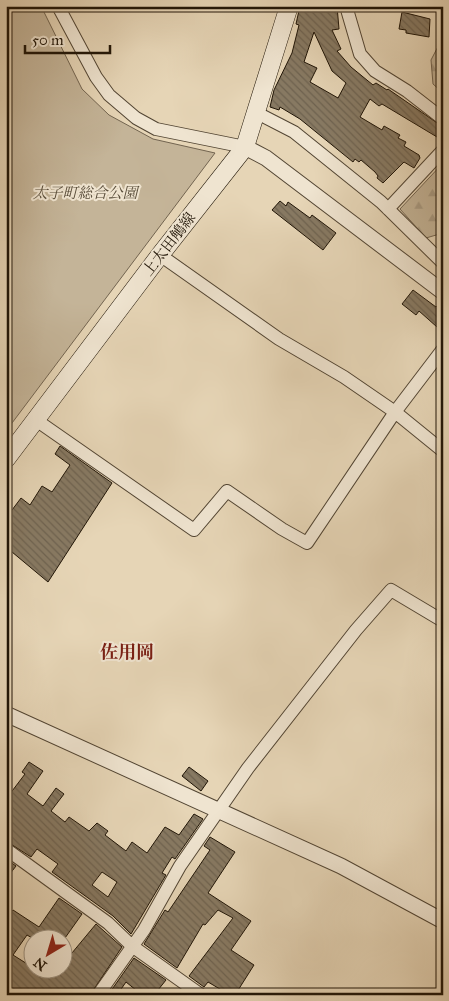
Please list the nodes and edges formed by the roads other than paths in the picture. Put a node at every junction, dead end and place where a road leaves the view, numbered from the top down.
1 (58, 6) edge
2 (289, 6) edge
3 (346, 6) edge
4 (257, 113) junction
5 (443, 119) edge
6 (245, 146) junction
7 (443, 150) edge
8 (388, 209) junction
9 (160, 255) junction
10 (443, 263) edge
11 (443, 292) edge
12 (443, 349) edge
13 (395, 412) junction
14 (36, 420) junction
15 (443, 451) edge
16 (6, 459) edge
17 (443, 621) edge
18 (6, 714) edge
19 (217, 812) junction
20 (6, 849) edge
21 (443, 921) edge
22 (132, 946) junction
23 (98, 995) edge
24 (200, 995) edge

1 - 6 street
2 - 4 main road, 上太田鵤線
3 - 5 street
4 - 6 main road, 上太田鵤線
4 - 8 street
6 - 9 main road, 上太田鵤線
6 - 11 street
7 - 8 street
8 - 10 street
9 - 13 street
9 - 14 main road, 上太田鵤線
12 - 13 street
13 - 14 street
13 - 15 street
14 - 16 main road, 上太田鵤線
17 - 19 street
18 - 19 street
19 - 21 street
19 - 22 street
20 - 22 street
22 - 23 street
22 - 24 street

